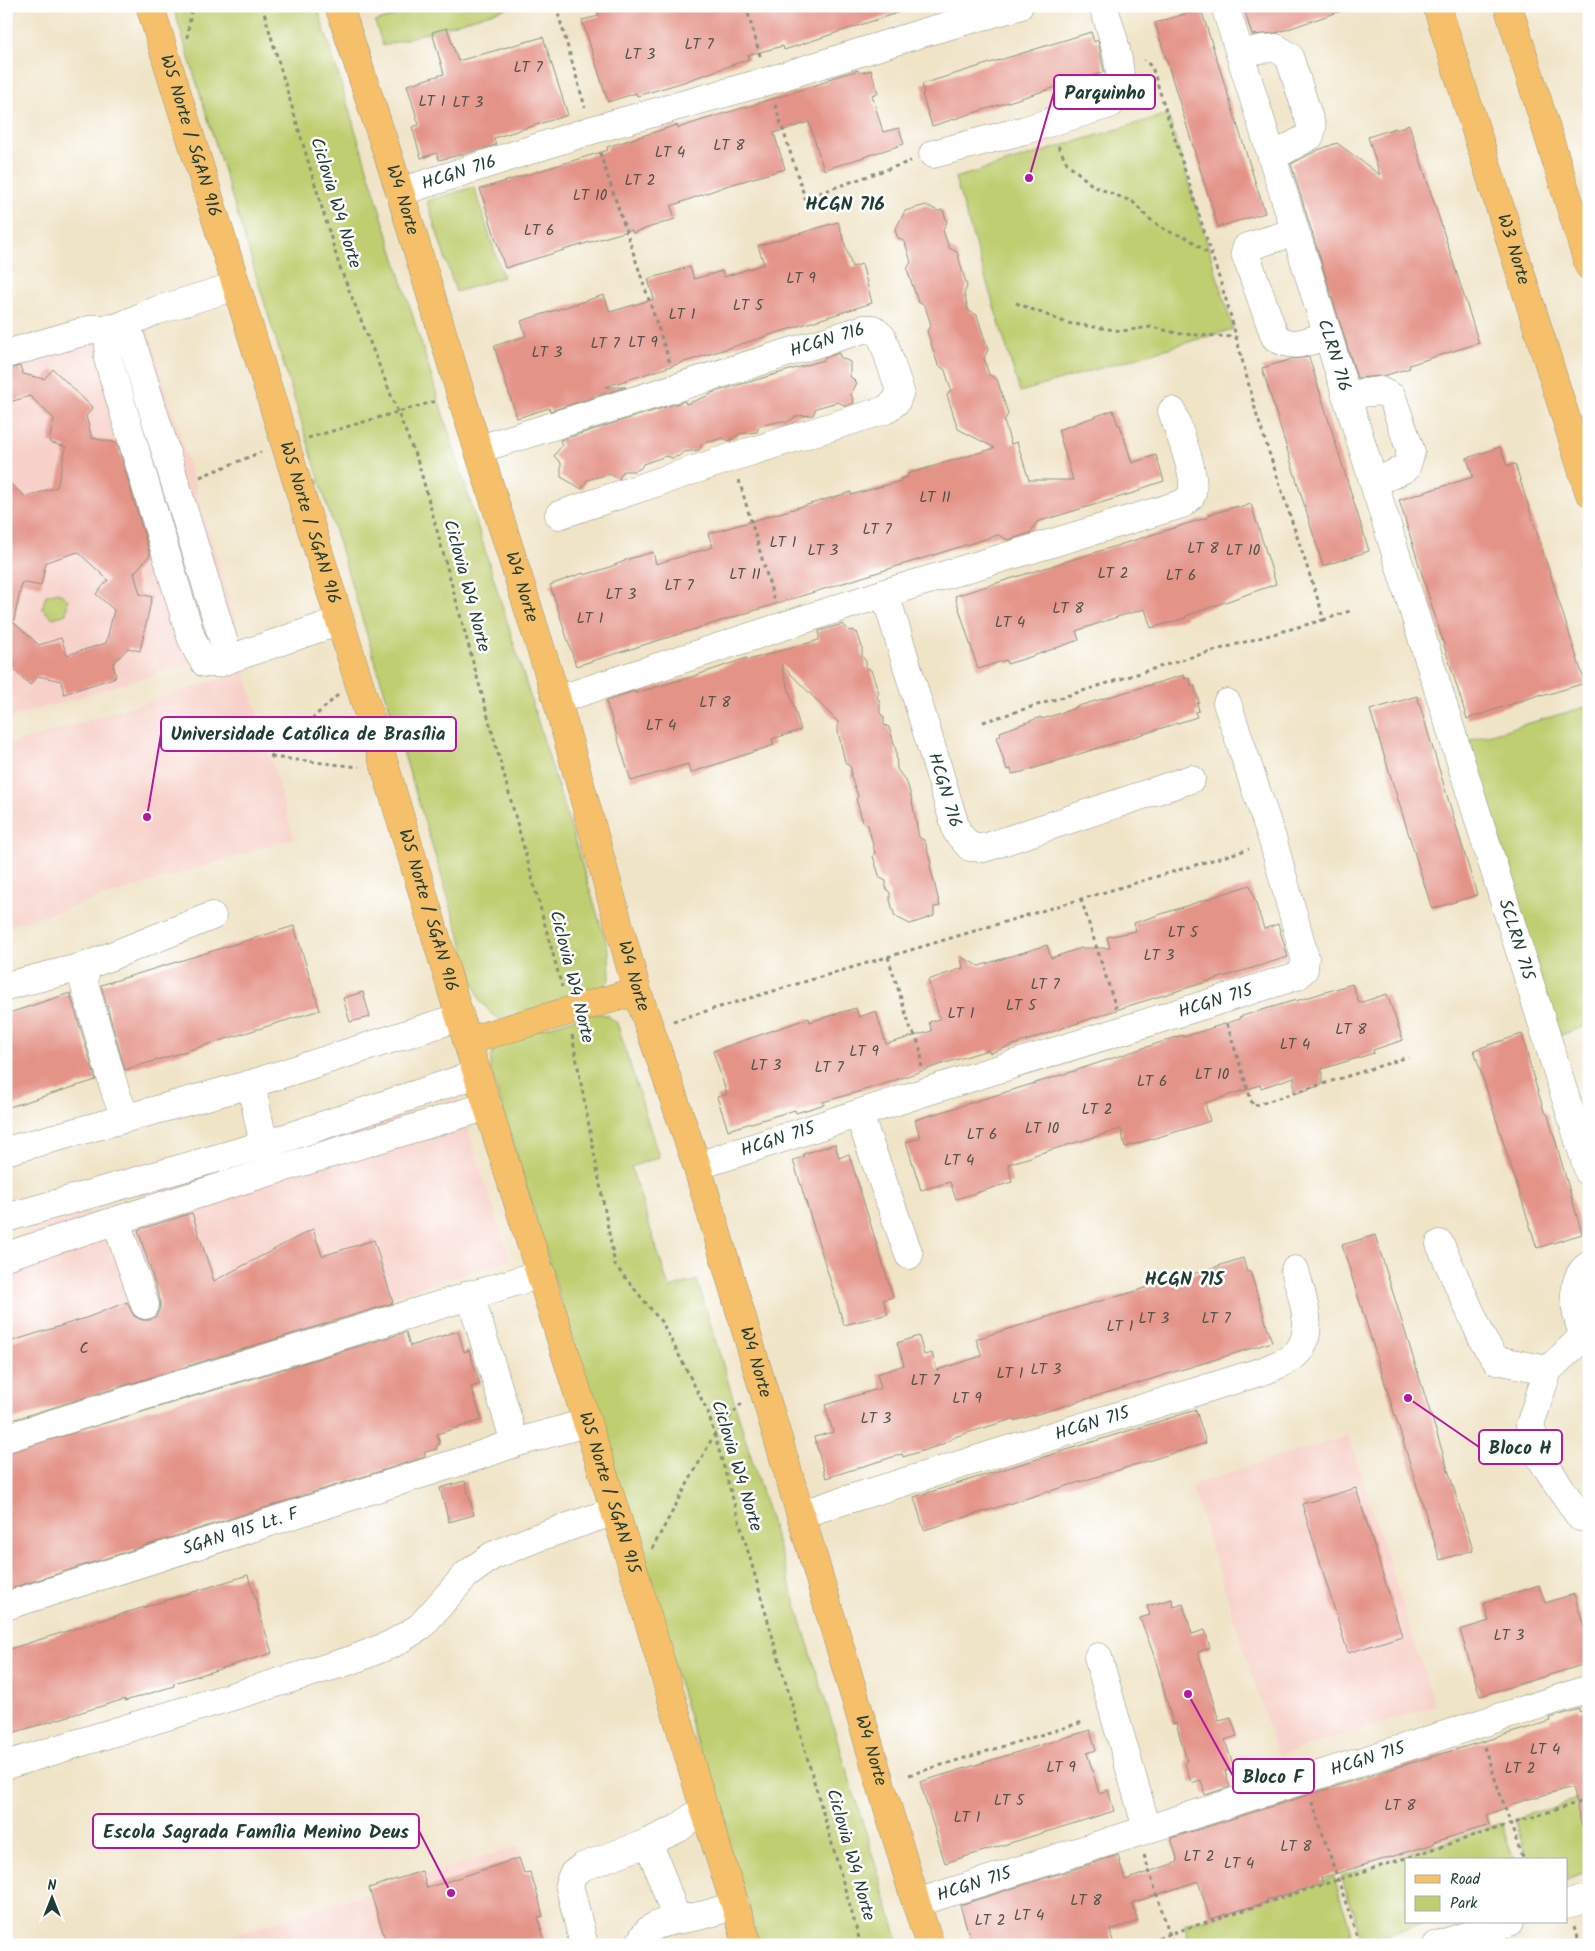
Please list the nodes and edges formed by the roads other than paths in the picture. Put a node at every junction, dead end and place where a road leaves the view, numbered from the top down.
1 (150, 6) edge
2 (339, 6) edge
3 (1019, 6) edge
4 (1103, 6) edge
5 (1225, 6) edge
6 (1437, 6) edge
7 (1508, 9) edge
8 (1240, 54) junction
9 (933, 154) road end
10 (1272, 157) junction
11 (400, 192) junction
12 (1295, 232) junction
13 (1589, 266) edge
14 (236, 286) junction
15 (116, 328) junction
16 (1328, 335) junction
17 (6, 354) edge
18 (1346, 396) junction
19 (1172, 411) dead end
20 (479, 448) junction
21 (1374, 483) junction
22 (1589, 492) edge
23 (559, 515) dead end
24 (884, 593) junction
25 (340, 621) junction
26 (229, 659) junction
27 (557, 700) junction
28 (1227, 703) dead end
29 (1444, 706) joint
30 (1191, 779) dead end
31 (212, 916) dead end
32 (86, 966) junction
33 (6, 986) edge
34 (637, 991) junction
35 (464, 1029) junction
36 (477, 1074) junction
37 (251, 1084) junction
38 (488, 1106) junction
39 (859, 1114) junction
40 (126, 1118) junction
41 (264, 1145) junction
42 (6, 1151) edge
43 (697, 1166) junction
44 (1589, 1173) edge
45 (6, 1218) edge
46 (116, 1221) junction
47 (1440, 1244) dead end
48 (909, 1255) dead end
49 (6, 1256) edge
50 (1589, 1265) edge
51 (1295, 1270) dead end
52 (541, 1274) junction
53 (470, 1294) junction
54 (145, 1305) dead end
55 (1586, 1340) edge
56 (1548, 1370) junction
57 (586, 1423) junction
58 (6, 1438) edge
59 (516, 1443) junction
60 (615, 1511) junction
61 (801, 1514) junction
62 (1580, 1517) dead end
63 (6, 1606) edge
64 (1098, 1657) dead end
65 (1589, 1689) edge
66 (6, 1764) edge
67 (704, 1808) junction
68 (1145, 1842) junction
69 (647, 1844) junction
70 (1589, 1898) edge
71 (916, 1903) junction
72 (1568, 1904) edge
73 (736, 1905) junction
74 (678, 1920) junction
75 (1504, 1924) edge
76 (584, 1945) edge
77 (640, 1945) edge
78 (748, 1945) edge
79 (930, 1945) edge
80 (1437, 1945) edge

1 - 14 main road, W5 Norte / SGAN 916
2 - 11 main road, W4 Norte
3 - 11 street, HCGN 716
4 - 9 street
5 - 8 street, CLRN 716
6 - 22 main road, W3 Norte
7 - 13 main road
8 - 10 street, CLRN 716
8 - 10 street
10 - 12 street, CLRN 716
11 - 20 main road, W4 Norte
12 - 16 street, CLRN 716
12 - 16 street
14 - 15 street
14 - 25 main road, W5 Norte / SGAN 916
15 - 17 street
15 - 26 street
15 - 26 street
16 - 18 street, CLRN 716
18 - 21 street, CLRN 716
18 - 21 street
19 - 24 street
20 - 23 street, HCGN 716
20 - 27 main road, W4 Norte
21 - 29 street, CLRN 716
24 - 27 street
24 - 30 street, HCGN 716
25 - 26 street
25 - 35 main road, W5 Norte / SGAN 916
27 - 34 main road, W4 Norte
28 - 39 street, HCGN 715
29 - 44 street, SCLRN 715
31 - 32 street
32 - 33 street
32 - 40 street
34 - 35 main road
34 - 43 main road, W4 Norte
35 - 36 main road, W5 Norte / SGAN 915
35 - 37 street
36 - 38 main road, W5 Norte / SGAN 915
36 - 41 street
37 - 40 street
37 - 41 street
38 - 46 street
38 - 52 main road, W5 Norte / SGAN 915
39 - 43 street, HCGN 715
39 - 48 street
40 - 42 street
41 - 45 street
43 - 61 main road, W4 Norte
46 - 49 street
46 - 54 street
47 - 56 street
50 - 55 street
51 - 61 street, HCGN 715
52 - 53 street
52 - 57 main road, W5 Norte / SGAN 915
53 - 58 street
53 - 59 street
55 - 56 street
56 - 62 street
57 - 59 street, SGAN 915 Lt. F
57 - 60 main road, W5 Norte / SGAN 915
59 - 63 street, SGAN 915 Lt. F
60 - 66 street
60 - 67 main road, W5 Norte / SGAN 915
61 - 71 main road, W4 Norte
64 - 68 street
65 - 68 street, HCGN 715
67 - 69 street
67 - 73 main road, W5 Norte / SGAN 915
68 - 71 street, HCGN 715
69 - 74 street
69 - 76 street
70 - 72 street
71 - 79 main road, W4 Norte
73 - 74 street
73 - 78 main road, W5 Norte / SGAN 915
74 - 77 street
75 - 80 street

